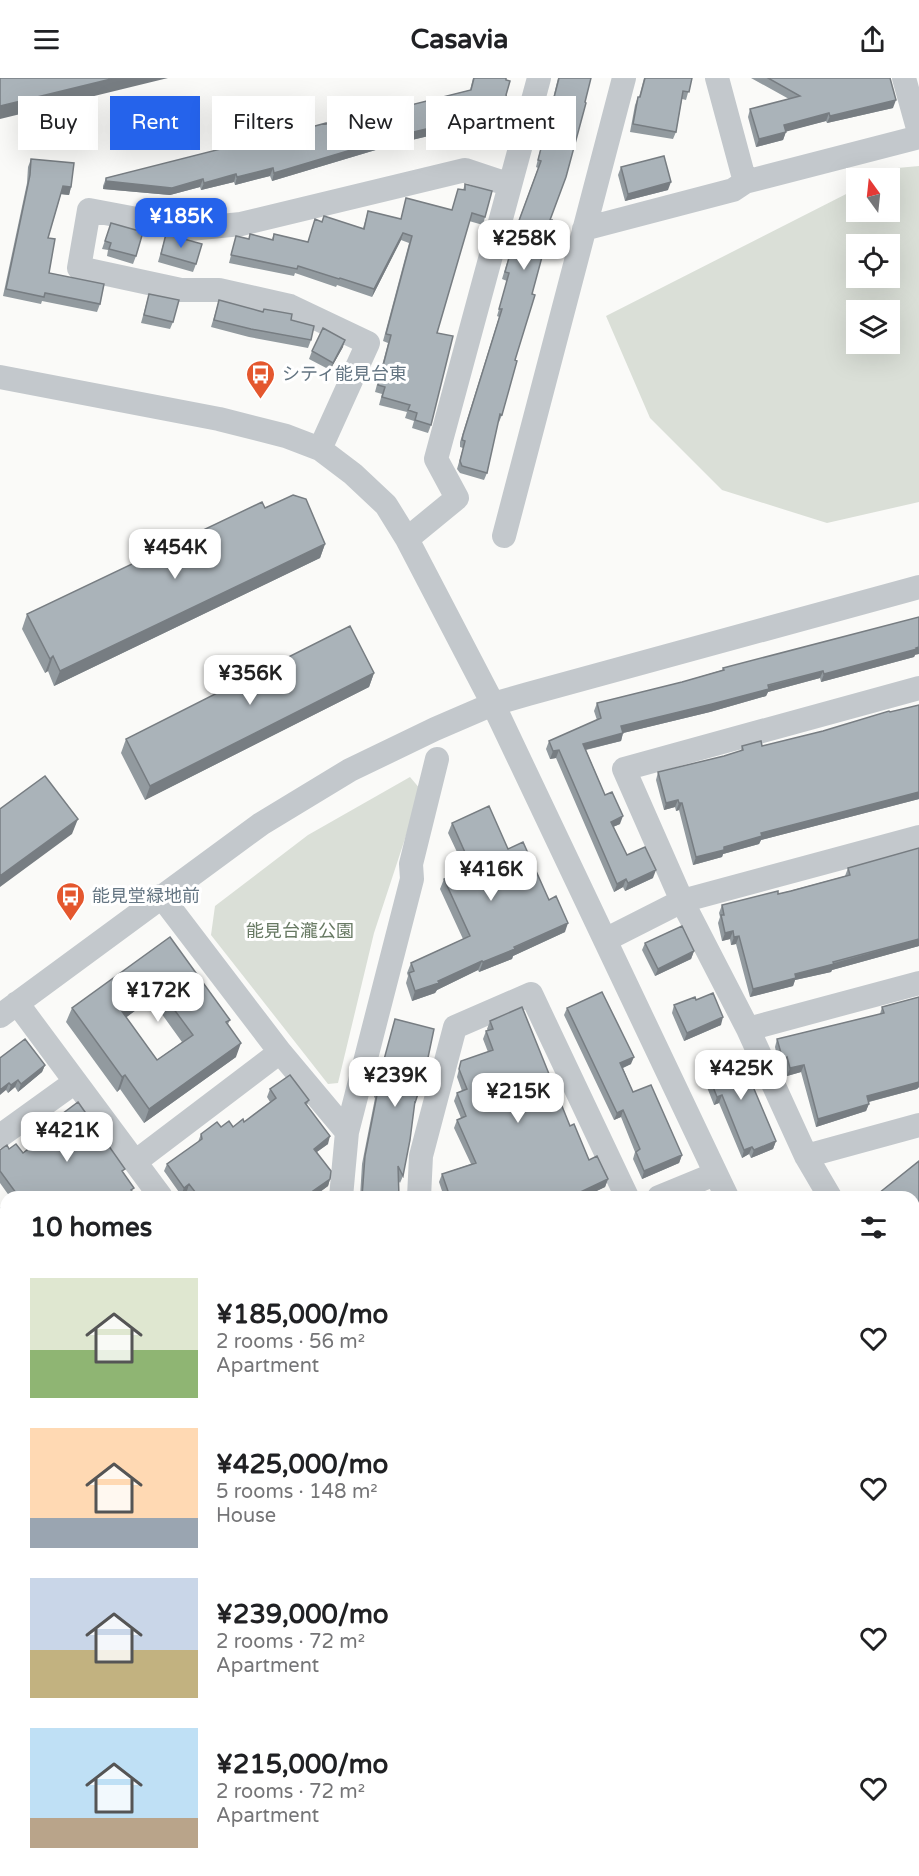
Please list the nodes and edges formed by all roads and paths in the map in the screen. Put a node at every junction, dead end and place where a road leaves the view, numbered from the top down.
1 (539, 78) edge
2 (624, 78) edge
3 (717, 78) edge
4 (904, 78) edge
5 (919, 135) edge
6 (745, 182) junction
7 (510, 185) junction
8 (584, 229) junction
9 (0, 377) edge
10 (320, 449) junction
11 (504, 536) dead end
12 (407, 539) junction
13 (919, 587) edge
14 (919, 688) edge
15 (493, 705) junction
16 (437, 759) dead end
17 (919, 837) edge
18 (161, 897) junction
19 (682, 901) junction
20 (605, 940) junction
21 (919, 982) edge
22 (9, 1010) edge
23 (748, 1029) junction
24 (280, 1052) junction
25 (75, 1082) junction
26 (919, 1125) edge
27 (347, 1132) junction
28 (0, 1136) edge
29 (806, 1156) junction
30 (135, 1161) junction
31 (715, 1174) junction
32 (157, 1191) edge
33 (342, 1191) edge
34 (419, 1191) edge
35 (624, 1191) edge
36 (673, 1191) edge
37 (724, 1191) edge
38 (826, 1191) edge

1 - 7 street
2 - 8 street
3 - 6 street
4 - 5 street
5 - 6 street
6 - 8 street
7 - 10 street
7 - 12 street
8 - 11 street
9 - 10 street
10 - 12 street
12 - 15 street
13 - 15 street
14 - 19 street
15 - 18 street
15 - 20 street
16 - 27 street
17 - 19 street
18 - 22 street
18 - 24 street
19 - 20 street
19 - 23 street
20 - 31 street
21 - 23 street
22 - 25 street
23 - 29 street
24 - 27 street
24 - 30 street
25 - 28 street
25 - 30 street
26 - 29 street
27 - 33 street
29 - 38 street
30 - 32 street
31 - 36 street
31 - 37 street
34 - 35 street

